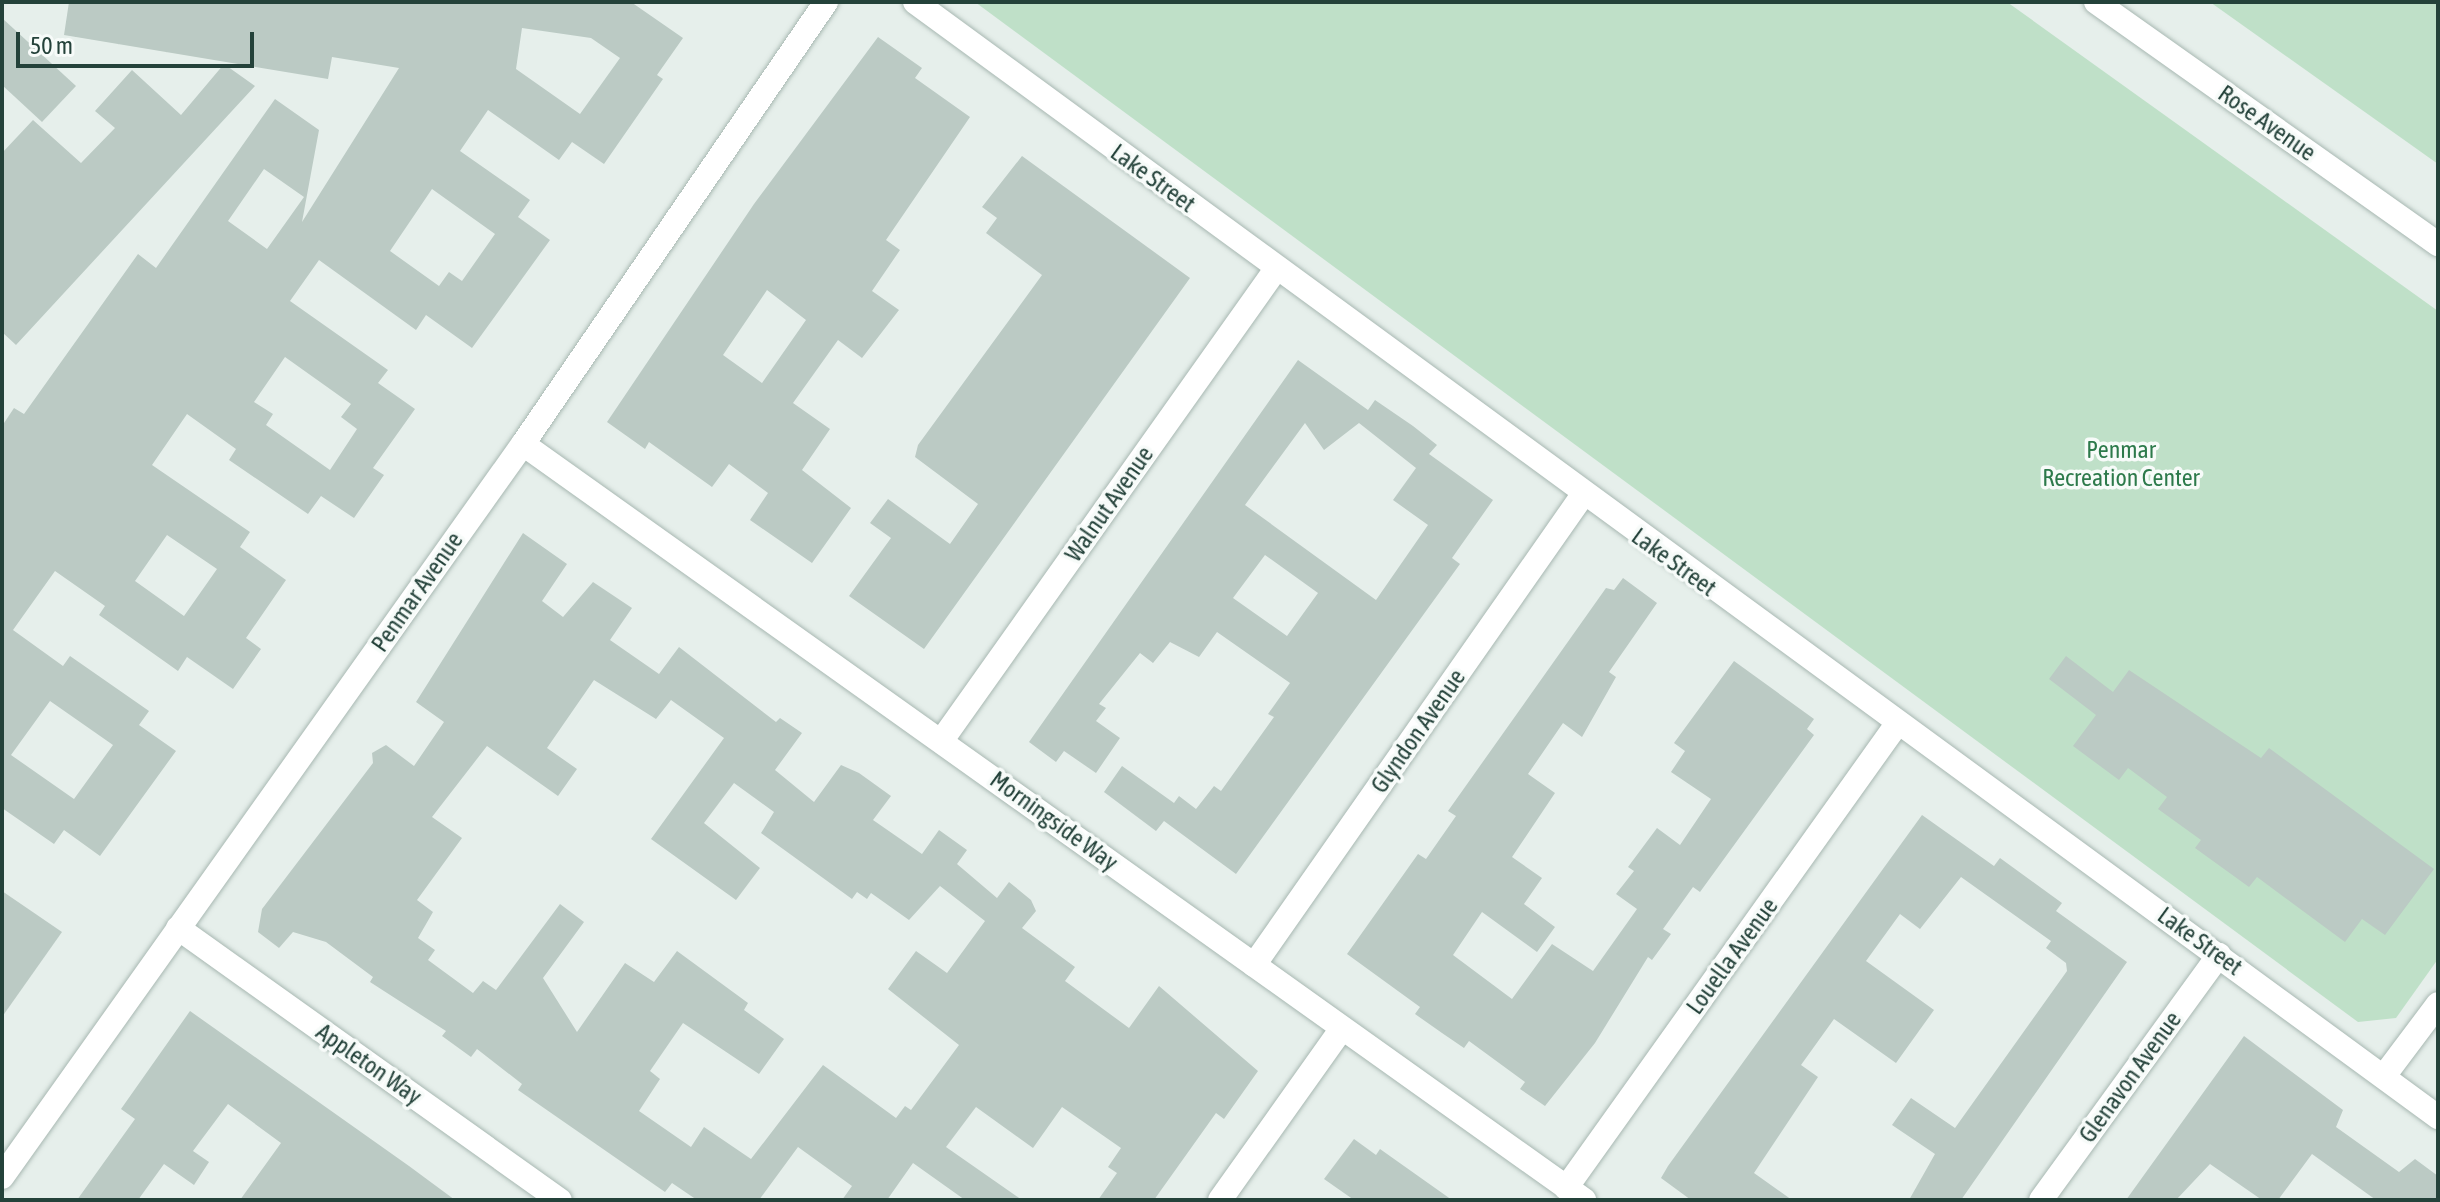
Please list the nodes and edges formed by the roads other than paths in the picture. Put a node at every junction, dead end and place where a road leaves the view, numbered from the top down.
1 (826, 2) edge
2 (915, 2) edge
3 (2096, 2) edge
4 (2438, 244) edge
5 (1276, 269) junction
6 (523, 444) junction
7 (1582, 496) junction
8 (1897, 724) junction
9 (942, 740) junction
10 (178, 928) junction
11 (2219, 955) junction
12 (1254, 965) junction
13 (2438, 1004) edge
14 (1340, 1031) junction
15 (2384, 1076) junction
16 (2438, 1117) edge
17 (2, 1177) edge
18 (1575, 1194) edge
19 (560, 1200) edge
20 (1220, 1200) edge
21 (2041, 1200) edge

1 - 6 street, Penmar Avenue
2 - 5 street, Lake Street
3 - 4 street, Rose Avenue
5 - 7 street, Lake Street
5 - 9 street, Walnut Avenue
6 - 9 street, Morningside Way
6 - 10 street, Penmar Avenue
7 - 8 street, Lake Street
7 - 12 street, Glyndon Avenue
8 - 11 street, Lake Street
8 - 18 street, Louella Avenue
9 - 12 street, Morningside Way
10 - 17 street, Penmar Avenue
10 - 19 street, Appleton Way
11 - 15 street, Lake Street
11 - 21 street, Glenavon Avenue
12 - 14 street, Morningside Way
13 - 15 street
14 - 18 street, Morningside Way
14 - 20 street
15 - 16 street, Lake Street

